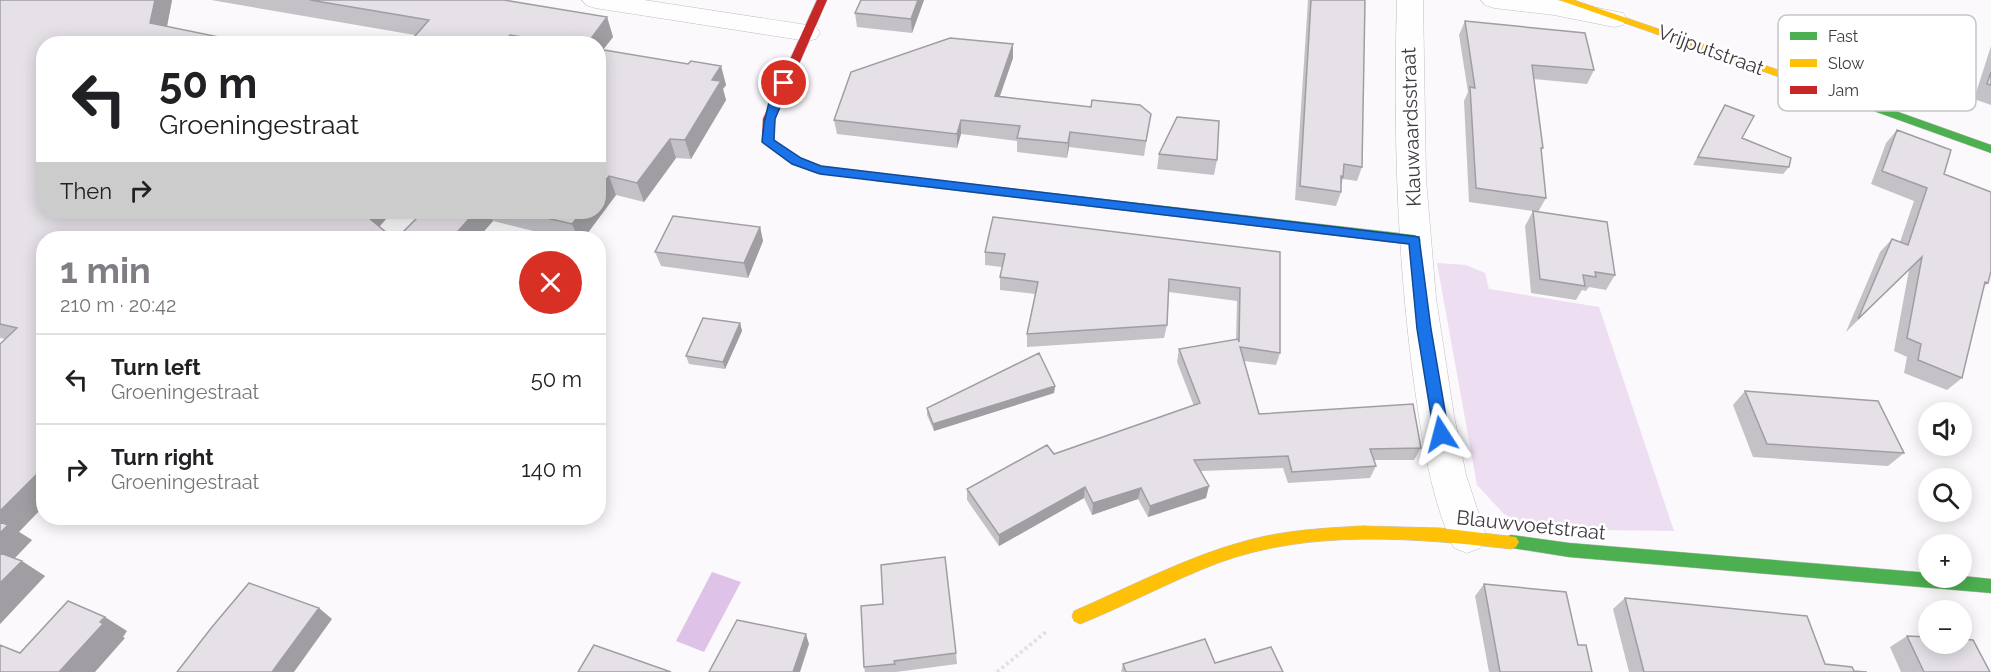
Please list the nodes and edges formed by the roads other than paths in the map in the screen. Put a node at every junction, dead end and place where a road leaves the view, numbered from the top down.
1 (595, 0) edge
2 (822, 0) edge
3 (1410, 0) edge
4 (1494, 0) edge
5 (1564, 0) edge
6 (1634, 23) junction
7 (807, 33) junction
8 (1778, 74) edge
9 (1883, 111) edge
10 (1991, 149) edge
11 (1414, 240) junction
12 (1467, 536) junction
13 (1991, 586) edge
14 (1080, 616) road end

1 - 7 street
2 - 7 street
3 - 11 street, Klauwaardsstraat
4 - 6 street, Vrijputstraat
5 - 6 street, Vrijputstraat
6 - 8 street, Vrijputstraat
7 - 11 street
9 - 10 street, Vrijputstraat
11 - 12 street, Klauwaardsstraat
12 - 13 street, Blauwvoetstraat
12 - 14 street, Blauwvoetstraat

